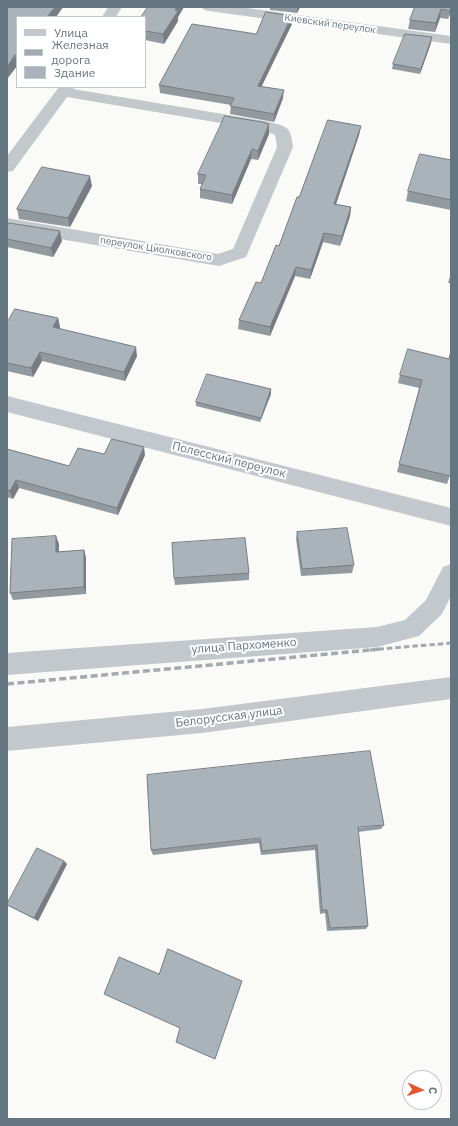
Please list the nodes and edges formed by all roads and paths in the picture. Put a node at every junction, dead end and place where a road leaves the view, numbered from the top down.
1 (115, 7) edge
2 (209, 7) edge
3 (110, 16) edge
4 (451, 40) edge
5 (66, 89) edge
6 (7, 167) edge
7 (7, 224) edge
8 (7, 404) edge
9 (451, 517) edge
10 (451, 574) edge
11 (7, 664) edge
12 (451, 688) edge
13 (7, 739) edge

1 - 3 street
2 - 4 street, Киевский переулок
5 - 6 street
5 - 7 street, переулок Циолковского
8 - 9 street, Полесский переулок
10 - 11 street, улица Пархоменко
12 - 13 street, Белорусская улица

